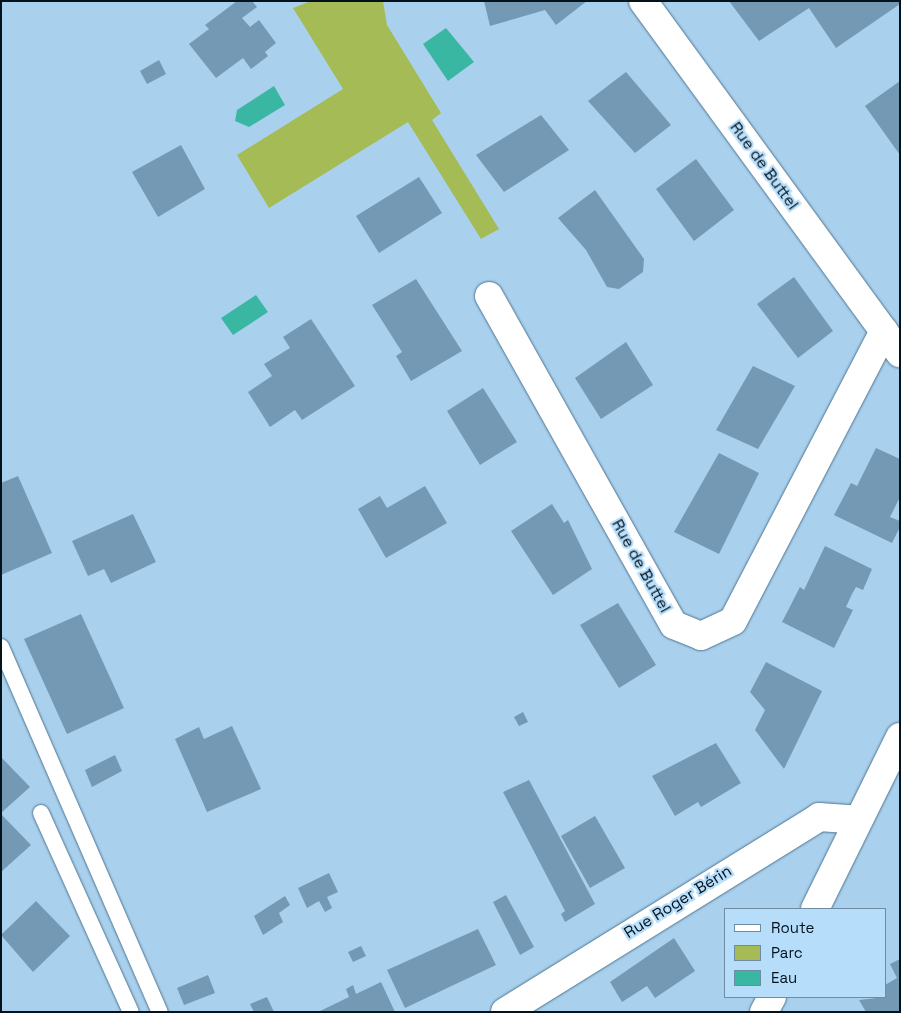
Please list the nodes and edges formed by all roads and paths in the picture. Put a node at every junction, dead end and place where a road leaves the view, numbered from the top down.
1 (643, 1) edge
2 (489, 296) dead end
3 (884, 331) junction
4 (900, 353) edge
5 (1, 647) edge
6 (900, 737) edge
7 (41, 813) dead end
8 (858, 820) junction
9 (815, 908) edge
10 (771, 998) edge
11 (131, 1012) edge
12 (160, 1012) edge
13 (505, 1012) edge
14 (764, 1012) edge

1 - 3 street, Rue de Buttel
2 - 3 street, Rue de Buttel
3 - 4 street, Rue de Buttel
5 - 12 lane
6 - 8 street
7 - 11 lane
8 - 9 street
8 - 13 street, Rue Roger Bérin
10 - 14 street

